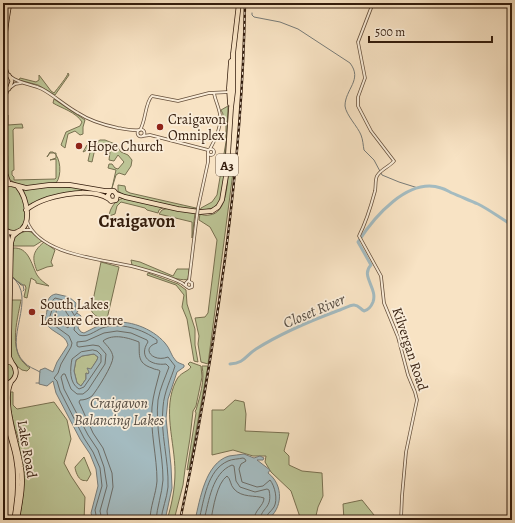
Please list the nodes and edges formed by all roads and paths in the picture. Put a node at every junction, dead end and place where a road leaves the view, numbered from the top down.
1 (6, 3) edge
2 (10, 3) edge
3 (239, 3) edge
4 (373, 3) edge
5 (3, 26) edge
6 (233, 53) junction
7 (7, 74) edge
8 (22, 83) junction
9 (10, 87) junction
10 (7, 90) junction
11 (3, 91) edge
12 (229, 92) junction
13 (214, 93) junction
14 (230, 108) junction
15 (143, 124) junction
16 (140, 130) junction
17 (132, 131) junction
18 (144, 131) junction
19 (138, 134) junction
20 (150, 135) junction
21 (143, 136) junction
22 (214, 142) junction
23 (213, 150) junction
24 (208, 151) junction
25 (212, 155) junction
26 (208, 162) junction
27 (9, 183) junction
28 (3, 185) edge
29 (16, 185) junction
30 (110, 192) junction
31 (117, 194) junction
32 (125, 196) junction
33 (108, 199) junction
34 (117, 199) junction
35 (26, 210) junction
36 (26, 220) junction
37 (4, 229) edge
38 (20, 231) junction
39 (32, 231) junction
40 (9, 275) junction
41 (3, 359) edge
42 (12, 363) junction
43 (11, 382) junction
44 (3, 384) edge
45 (14, 520) edge
46 (17, 520) edge
47 (401, 520) edge

1 - 5 main road
2 - 7 main road
3 - 6 highway, A3
4 - 47 street, Kilvergan Road
6 - 12 highway, A3
6 - 12 highway, A3
7 - 8 street
7 - 9 main road
8 - 9 street
8 - 17 street
9 - 10 main road
10 - 11 main road
10 - 27 main road
12 - 13 street
12 - 14 highway, A3
12 - 14 highway, A3
13 - 15 street
13 - 22 street
14 - 32 highway, A3
15 - 16 street
15 - 18 street
16 - 17 street
16 - 18 street
16 - 19 street
17 - 19 street
18 - 20 street
18 - 21 street
19 - 21 street
20 - 21 street
20 - 24 street
22 - 23 street
22 - 24 street
23 - 24 street
23 - 25 street
24 - 25 street
24 - 26 street
25 - 26 street
26 - 39 street, bridge
27 - 28 highway
27 - 29 highway, A3
29 - 30 highway, A3
29 - 35 highway
30 - 31 highway, A3
30 - 33 highway
31 - 32 highway, A3
31 - 34 highway
32 - 34 highway
33 - 34 highway
33 - 35 highway
35 - 36 highway
36 - 38 highway
36 - 39 street
37 - 38 highway
37 - 40 highway
38 - 39 street
38 - 40 highway
40 - 41 highway
40 - 42 highway
41 - 42 highway
42 - 43 highway, Lake Road
43 - 44 highway
43 - 46 highway, Lake Road
44 - 45 highway, Lake Road

